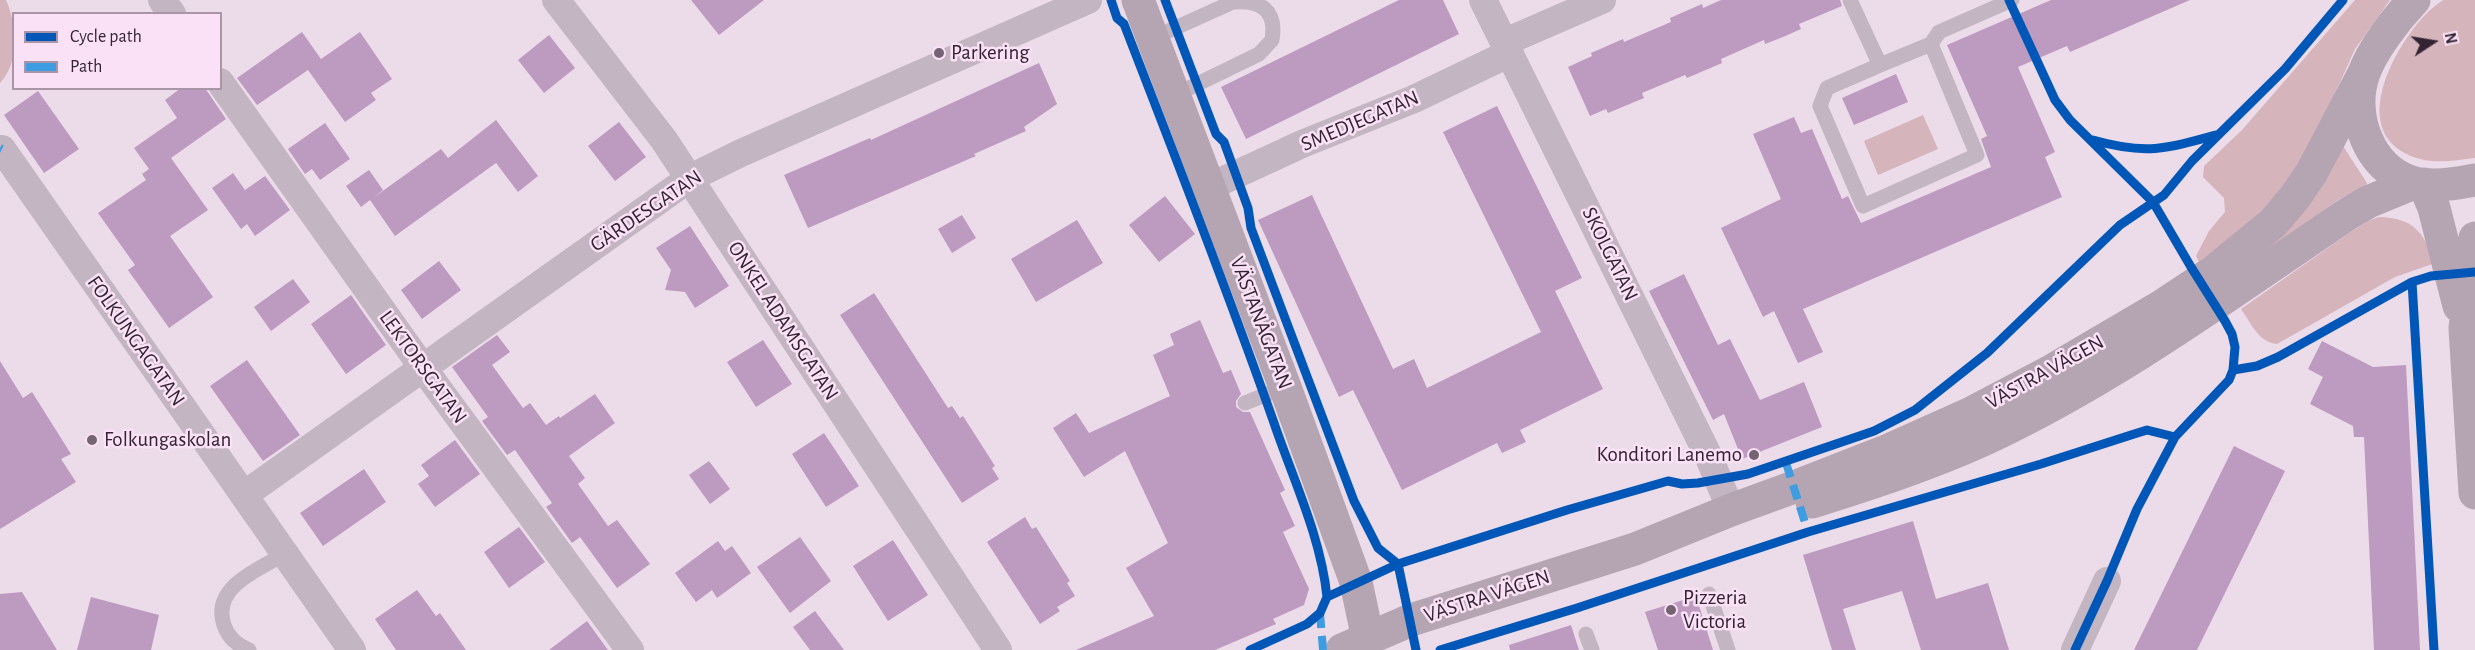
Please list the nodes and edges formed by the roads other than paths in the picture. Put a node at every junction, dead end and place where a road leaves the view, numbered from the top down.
1 (556, 0) edge
2 (1088, 0) edge
3 (1138, 0) edge
4 (1484, 0) edge
5 (1602, 0) edge
6 (1850, 0) edge
7 (2012, 0) edge
8 (2414, 0) edge
9 (1152, 38) junction
10 (1931, 44) junction
11 (1507, 47) junction
12 (1880, 65) junction
13 (2363, 75) junction
14 (222, 85) edge
15 (1174, 95) junction
16 (2, 149) dead end
17 (690, 178) junction
18 (2475, 180) edge
19 (2419, 183) junction
20 (1209, 187) junction
21 (2475, 238) edge
22 (2464, 328) junction
23 (423, 368) junction
24 (1285, 387) junction
25 (1245, 403) dead end
26 (2475, 493) edge
27 (244, 495) junction
28 (1731, 510) junction
29 (1635, 549) junction
30 (285, 554) junction
31 (2107, 581) dead end
32 (1709, 594) dead end
33 (1586, 634) dead end
34 (1359, 646) edge
35 (249, 650) edge
36 (352, 650) edge
37 (630, 650) edge
38 (998, 650) edge
39 (1592, 650) edge
40 (1728, 650) edge
41 (2075, 650) edge

1 - 17 street, ONKEL ADAMSGATAN
2 - 17 street, GÄRDESGATAN
3 - 9 main road, VÄSTANÅGATAN
4 - 11 street, SKOLGATAN
5 - 11 street, SMEDJEGATAN
6 - 12 lane
7 - 10 lane
8 - 13 main road, VÄSTRA VÄGEN
9 - 15 main road, VÄSTANÅGATAN
9 - 15 lane
10 - 12 lane
10 - 12 lane
11 - 20 street, SMEDJEGATAN
11 - 28 street, SKOLGATAN
13 - 19 main road
13 - 28 main road, VÄSTRA VÄGEN
14 - 23 street, LEKTORSGATAN
15 - 20 main road, VÄSTANÅGATAN
16 - 27 street, FOLKUNGAGATAN
17 - 23 street, GÄRDESGATAN
17 - 38 street, ONKEL ADAMSGATAN
18 - 19 main road, VÄSTRA VÄGEN
19 - 22 main road
19 - 29 main road, VÄSTRA VÄGEN
20 - 24 main road, VÄSTANÅGATAN
21 - 22 main road
22 - 26 main road
23 - 27 street, GÄRDESGATAN
23 - 37 street, LEKTORSGATAN
24 - 25 lane
24 - 34 main road, VÄSTANÅGATAN
27 - 30 street, FOLKUNGAGATAN
28 - 29 main road, VÄSTRA VÄGEN
29 - 34 main road, VÄSTRA VÄGEN
30 - 35 lane
30 - 36 street, FOLKUNGAGATAN
31 - 41 street
32 - 40 lane
33 - 39 lane

